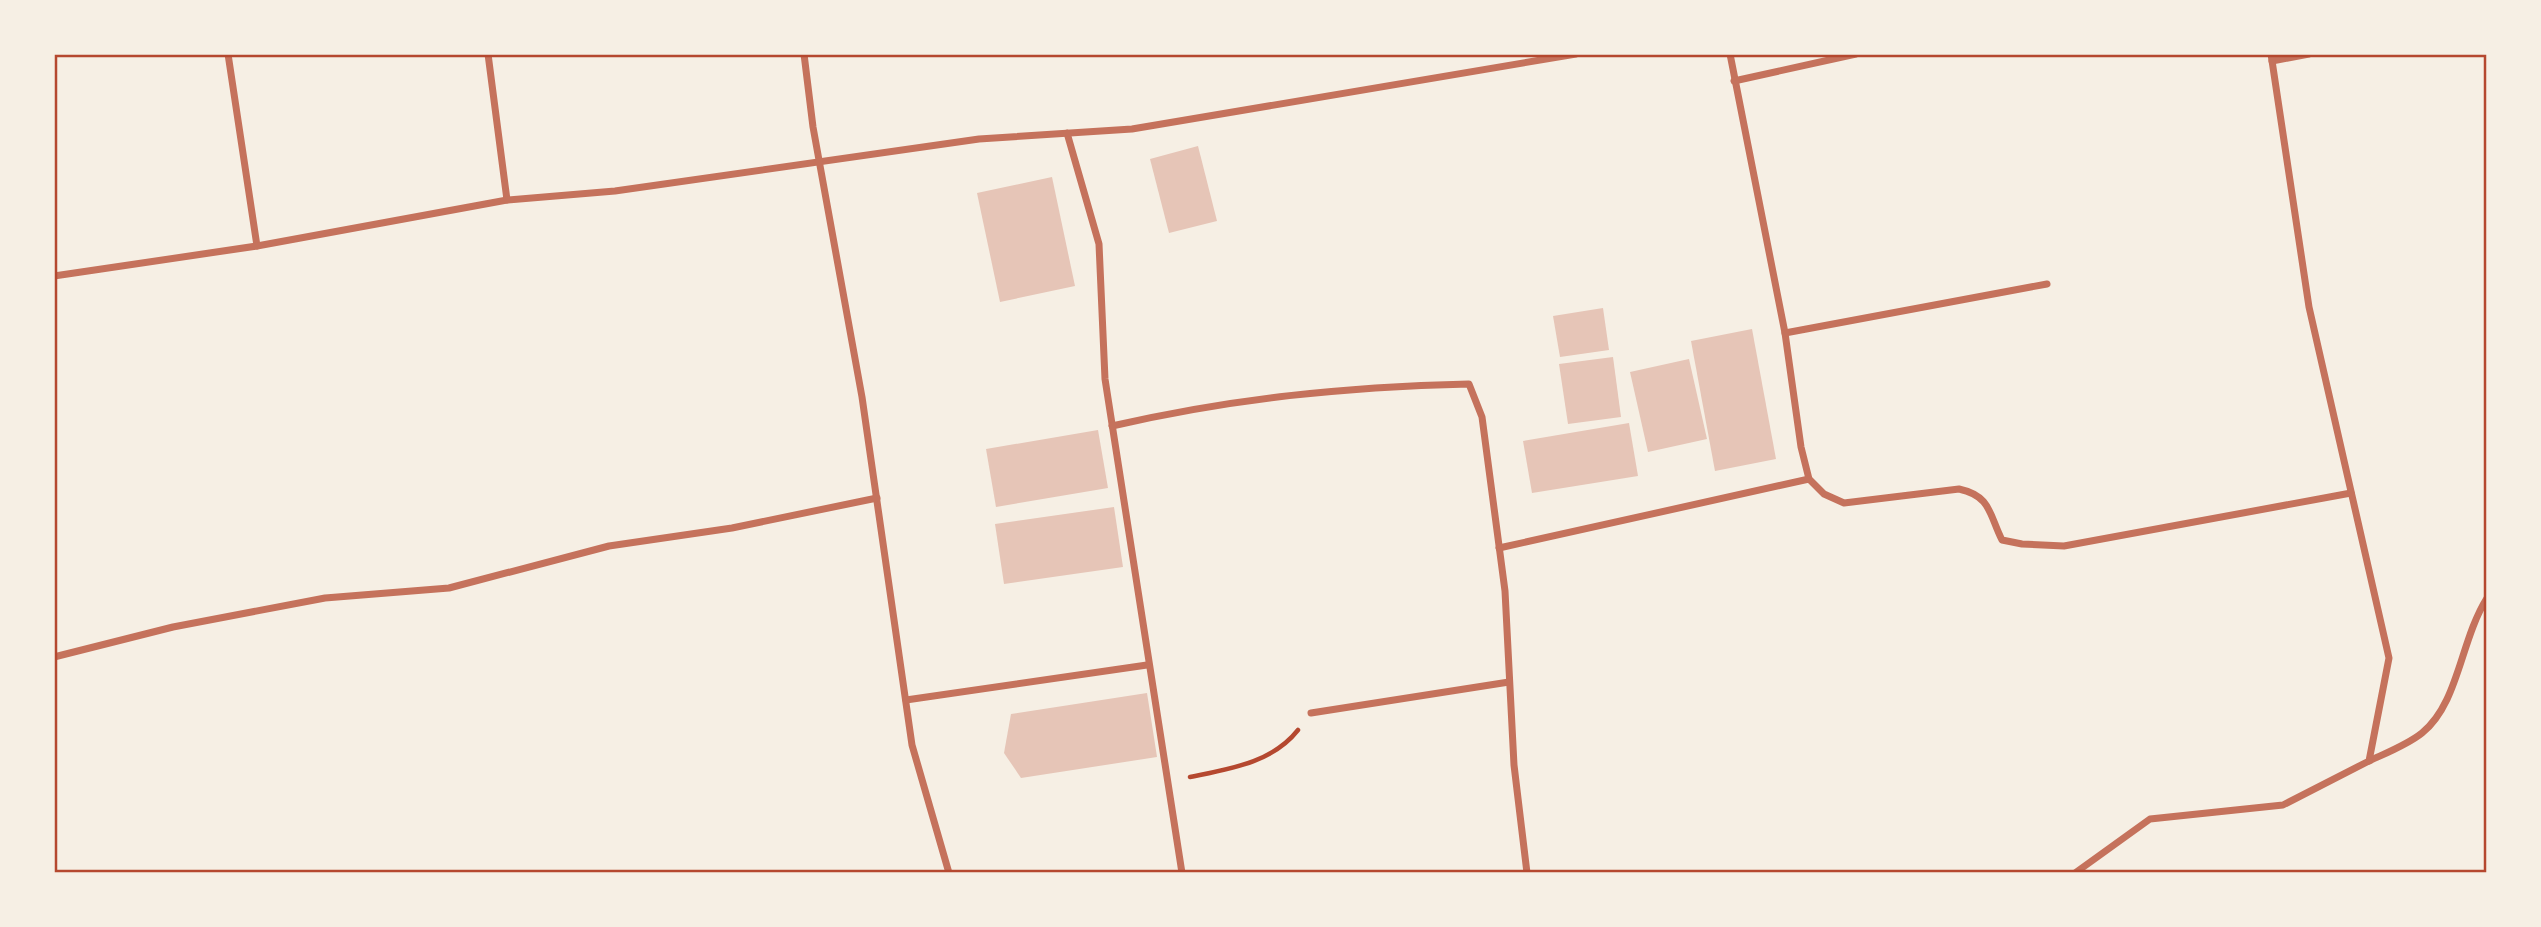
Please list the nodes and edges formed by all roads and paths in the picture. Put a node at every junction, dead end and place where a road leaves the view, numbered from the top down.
1 (228, 54) edge
2 (488, 54) edge
3 (804, 54) edge
4 (1576, 54) edge
5 (1730, 54) edge
6 (1856, 54) edge
7 (2309, 54) edge
8 (2271, 58) edge
9 (1734, 81) junction
10 (1067, 133) junction
11 (820, 164) junction
12 (507, 200) junction
13 (257, 246) junction
14 (54, 276) edge
15 (2047, 284) dead end
16 (1785, 333) junction
17 (1112, 426) junction
18 (1809, 479) junction
19 (2351, 493) junction
20 (877, 498) junction
21 (1499, 548) junction
22 (2487, 598) edge
23 (54, 657) edge
24 (1147, 665) junction
25 (1509, 682) junction
26 (906, 700) junction
27 (1311, 713) joint
28 (2369, 761) junction
29 (1166, 781) junction
30 (949, 873) edge
31 (1182, 873) edge
32 (1527, 873) edge
33 (2075, 873) edge

1 - 13 street
2 - 12 street
3 - 11 street
4 - 10 street
5 - 9 street
6 - 9 street
7 - 8 street
8 - 19 street
9 - 16 street
10 - 11 street
10 - 17 street
11 - 12 street
11 - 20 street
12 - 13 street
13 - 14 street
15 - 16 street
16 - 18 street
17 - 21 street
17 - 24 street
18 - 19 street
18 - 21 street
19 - 28 street
20 - 23 street
20 - 26 street
21 - 25 street
22 - 28 street
24 - 26 street
24 - 29 street
25 - 27 street
25 - 32 street
26 - 30 street
27 - 29 path
28 - 33 street
29 - 31 street

